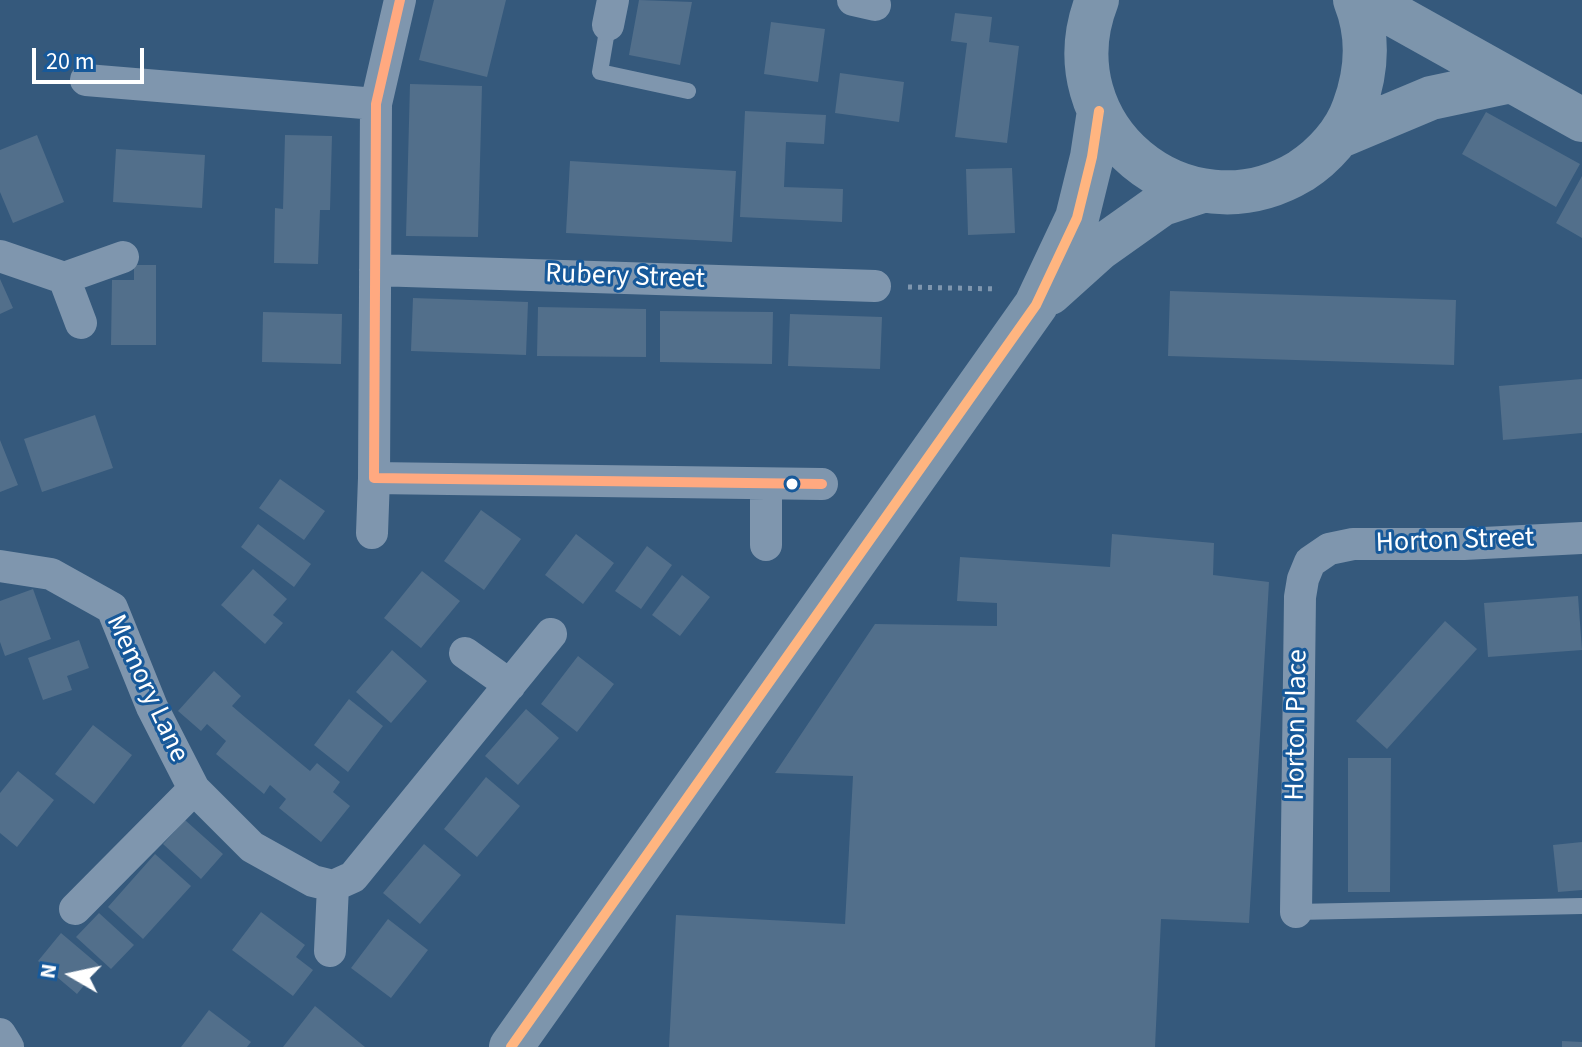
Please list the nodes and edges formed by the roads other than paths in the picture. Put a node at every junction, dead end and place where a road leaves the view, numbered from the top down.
1 (400, 0) edge
2 (1097, 0) edge
3 (1355, 0) edge
4 (1367, 0) edge
5 (611, 12) edge
6 (86, 80) dead end
7 (1511, 81) junction
8 (688, 91) dead end
9 (376, 104) junction
10 (1099, 111) junction
11 (1582, 120) edge
12 (1338, 137) junction
13 (1202, 191) junction
14 (0, 256) edge
15 (123, 257) dead end
16 (375, 270) junction
17 (64, 278) junction
18 (875, 286) road end
19 (1040, 297) junction
20 (81, 323) dead end
21 (374, 478) junction
22 (766, 484) junction
23 (822, 484) dead end
24 (372, 533) dead end
25 (1582, 538) edge
26 (766, 545) dead end
27 (1329, 549) joint
28 (0, 566) edge
29 (551, 634) dead end
30 (465, 653) dead end
31 (510, 685) junction
32 (194, 789) junction
33 (333, 886) junction
34 (1582, 906) edge
35 (75, 909) dead end
36 (1296, 912) joint
37 (330, 951) dead end
38 (0, 1034) edge
39 (8, 1047) edge
40 (511, 1047) edge

1 - 9 street
2 - 10 main road
3 - 12 main road
4 - 7 main road
5 - 8 lane
6 - 9 street
7 - 11 main road
7 - 12 main road
9 - 16 street
10 - 13 main road
10 - 19 main road
12 - 13 main road
13 - 19 main road
14 - 17 street
15 - 17 street
16 - 18 street, Rubery Street
16 - 21 street
17 - 20 street
19 - 40 main road
21 - 22 street
21 - 24 street
22 - 23 street
22 - 26 street
25 - 27 street, Horton Street
27 - 36 street, Horton Place
28 - 32 street, Memory Lane
29 - 31 street
30 - 31 street
31 - 33 street
32 - 33 street, Memory Lane
32 - 35 street, Memory Lane
33 - 37 street
34 - 36 lane
38 - 39 street

